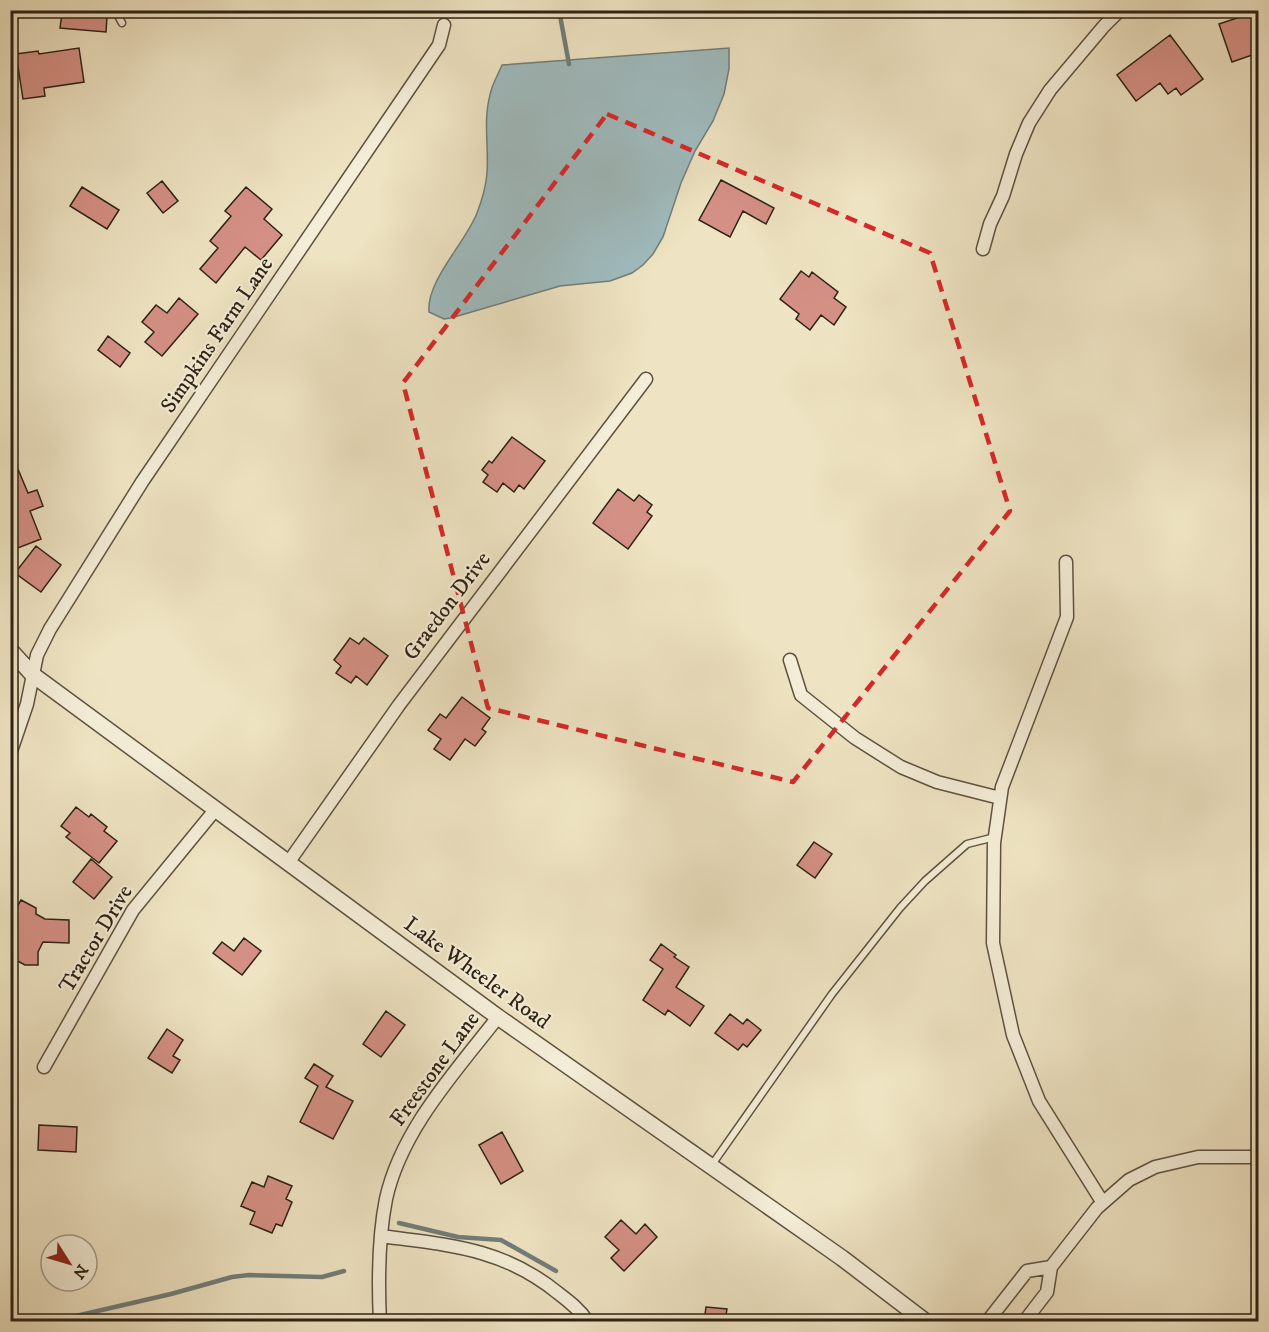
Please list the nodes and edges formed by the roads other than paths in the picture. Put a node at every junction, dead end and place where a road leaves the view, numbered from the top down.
1 (115, 10) edge
2 (1120, 10) edge
3 (122, 23) dead end
4 (444, 25) dead end
5 (983, 249) dead end
6 (646, 379) dead end
7 (1066, 562) dead end
8 (10, 650) edge
9 (790, 660) dead end
10 (33, 675) junction
11 (10, 754) edge
12 (1000, 798) junction
13 (216, 810) junction
14 (995, 837) junction
15 (288, 863) junction
16 (498, 1017) junction
17 (44, 1067) dead end
18 (1258, 1157) edge
19 (710, 1166) junction
20 (1103, 1203) junction
21 (381, 1236) junction
22 (1051, 1267) junction
23 (380, 1322) edge
24 (588, 1322) edge
25 (926, 1322) edge
26 (987, 1322) edge
27 (1024, 1322) edge

1 - 3 lane
2 - 5 street
4 - 10 street, Simpkins Farm Lane
6 - 15 street, Graedon Drive
7 - 12 street
8 - 10 street, Lake Wheeler Road
9 - 12 street
10 - 11 street, Simpkins Farm Lane
10 - 13 street, Lake Wheeler Road
12 - 14 street
13 - 15 street, Lake Wheeler Road
13 - 17 street, Tractor Drive
14 - 19 lane
14 - 20 street
15 - 16 street, Lake Wheeler Road
16 - 19 street, Lake Wheeler Road
16 - 21 street, Freestone Lane
18 - 20 street
19 - 25 street, Lake Wheeler Road
20 - 22 street
21 - 23 street, Freestone Lane
21 - 24 street
22 - 26 street
22 - 27 street

